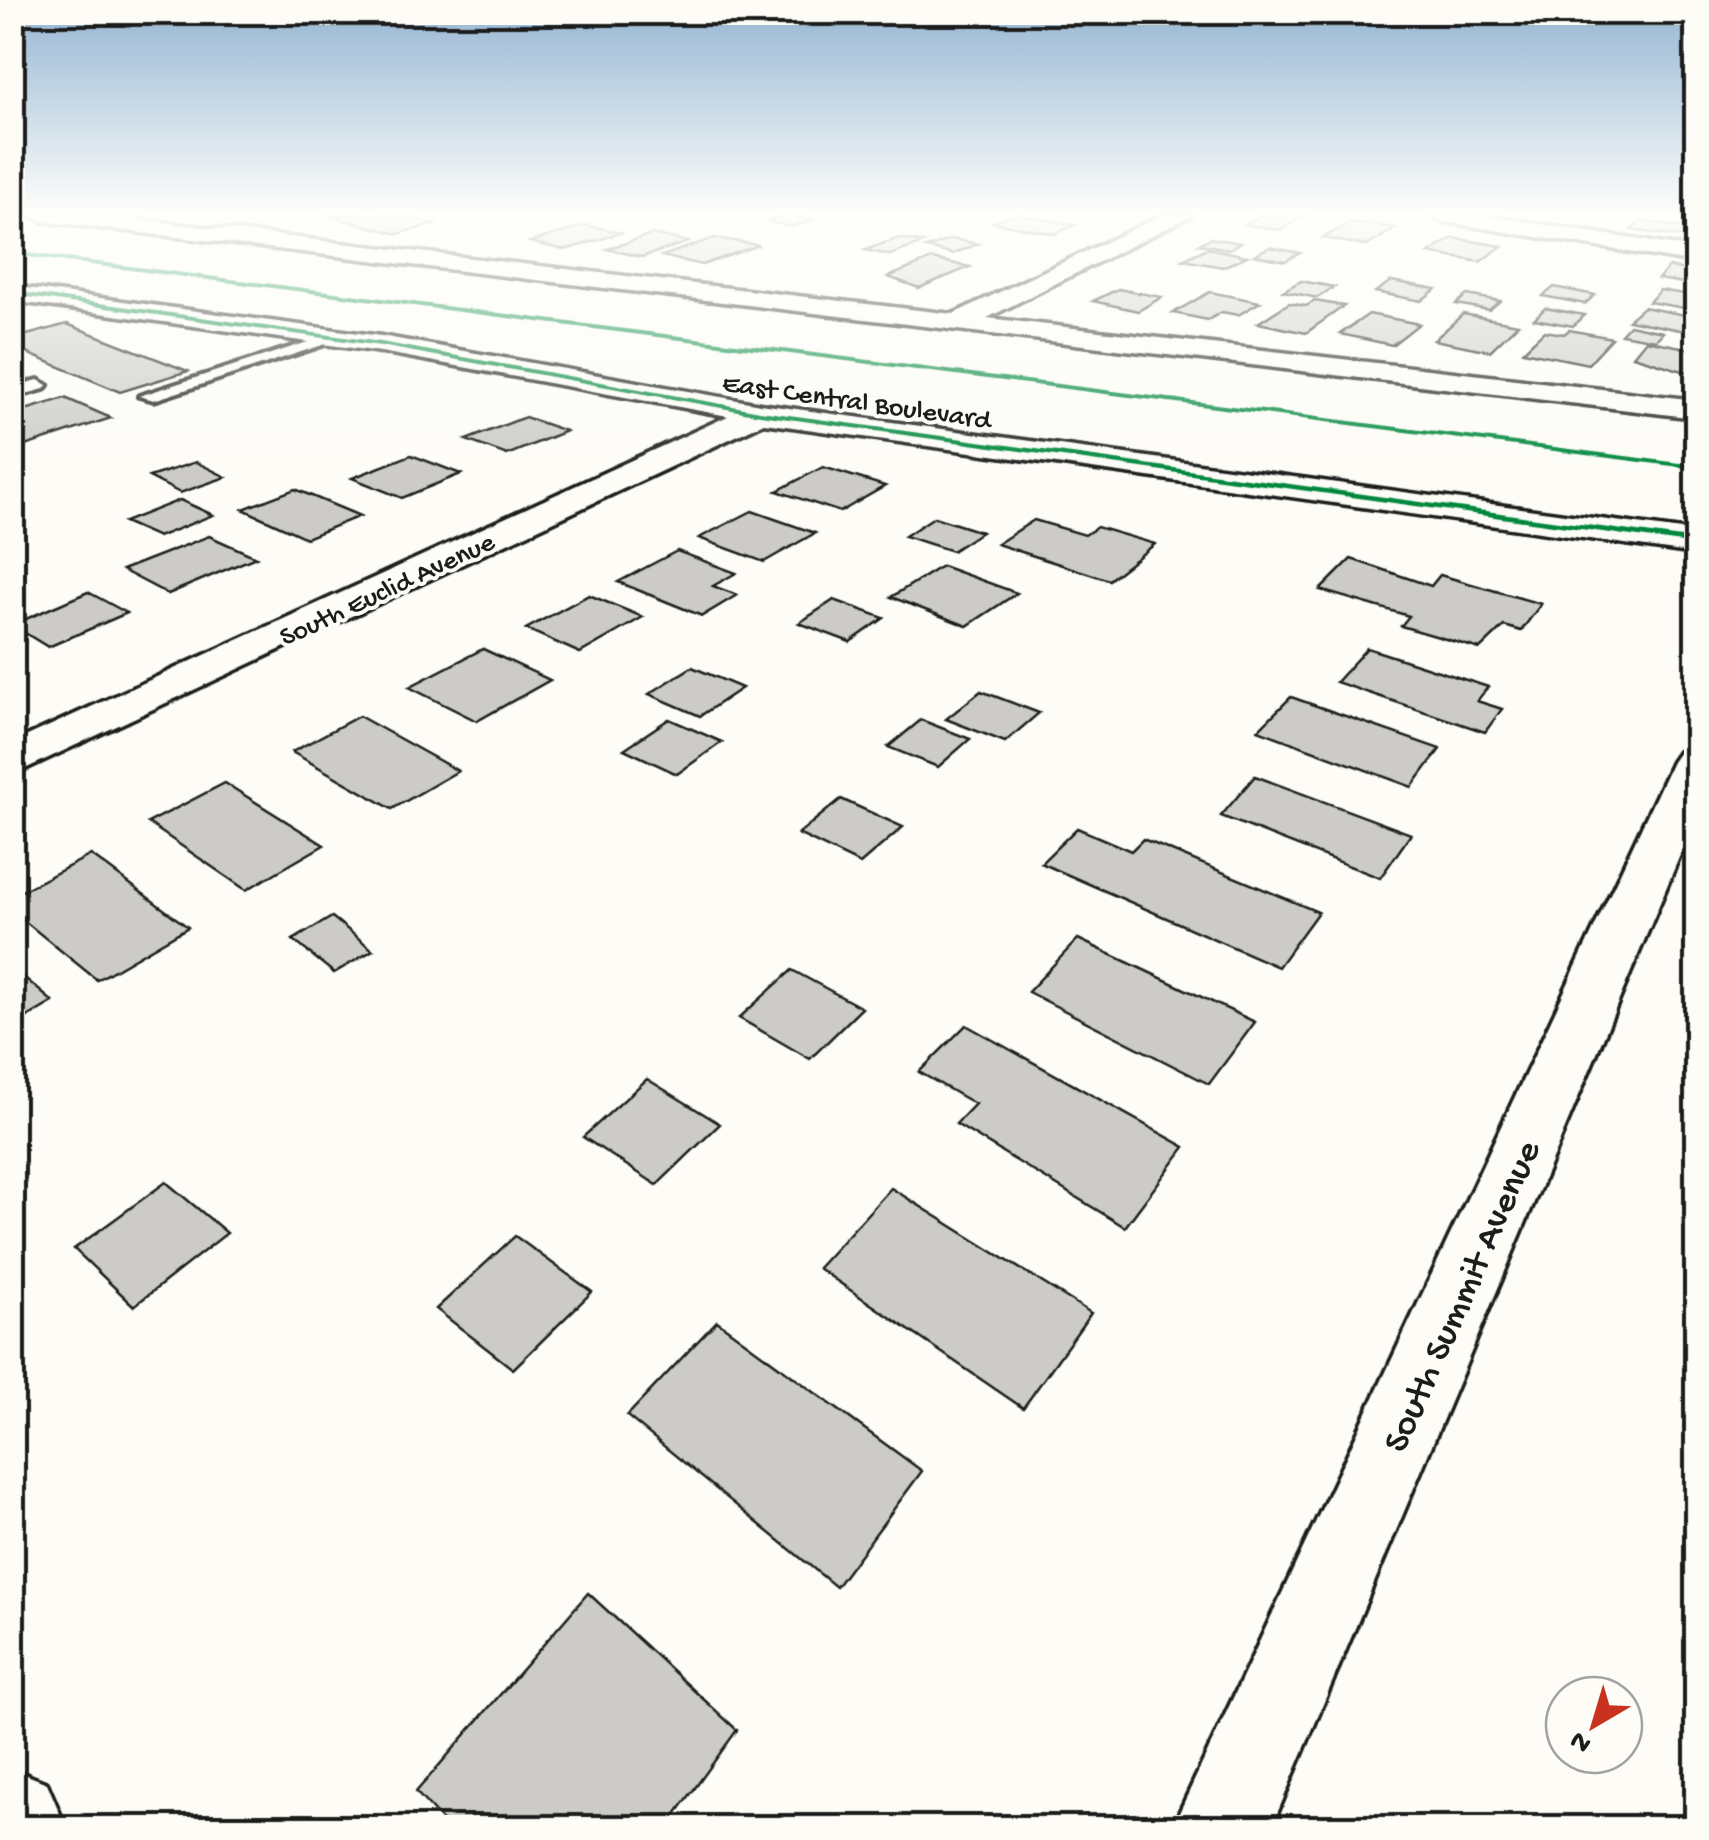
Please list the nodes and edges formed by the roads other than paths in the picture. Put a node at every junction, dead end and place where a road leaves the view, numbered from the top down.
1 (66, 301) edge
2 (774, 301) edge
3 (1000, 301) edge
4 (955, 322) junction
5 (336, 338) junction
6 (38, 385) dead end
7 (12, 393) edge
8 (148, 396) dead end
9 (1696, 410) edge
10 (760, 413) junction
11 (1696, 543) edge
12 (12, 761) edge
13 (1696, 762) edge
14 (12, 1818) edge
15 (17, 1828) edge
16 (1221, 1828) edge

1 - 5 street, East Central Boulevard
2 - 4 street
3 - 4 street
4 - 9 street
5 - 8 lane
5 - 10 street, East Central Boulevard
6 - 7 lane
10 - 11 street, East Central Boulevard
10 - 12 street, South Euclid Avenue
13 - 16 street, South Summit Avenue
14 - 15 street

